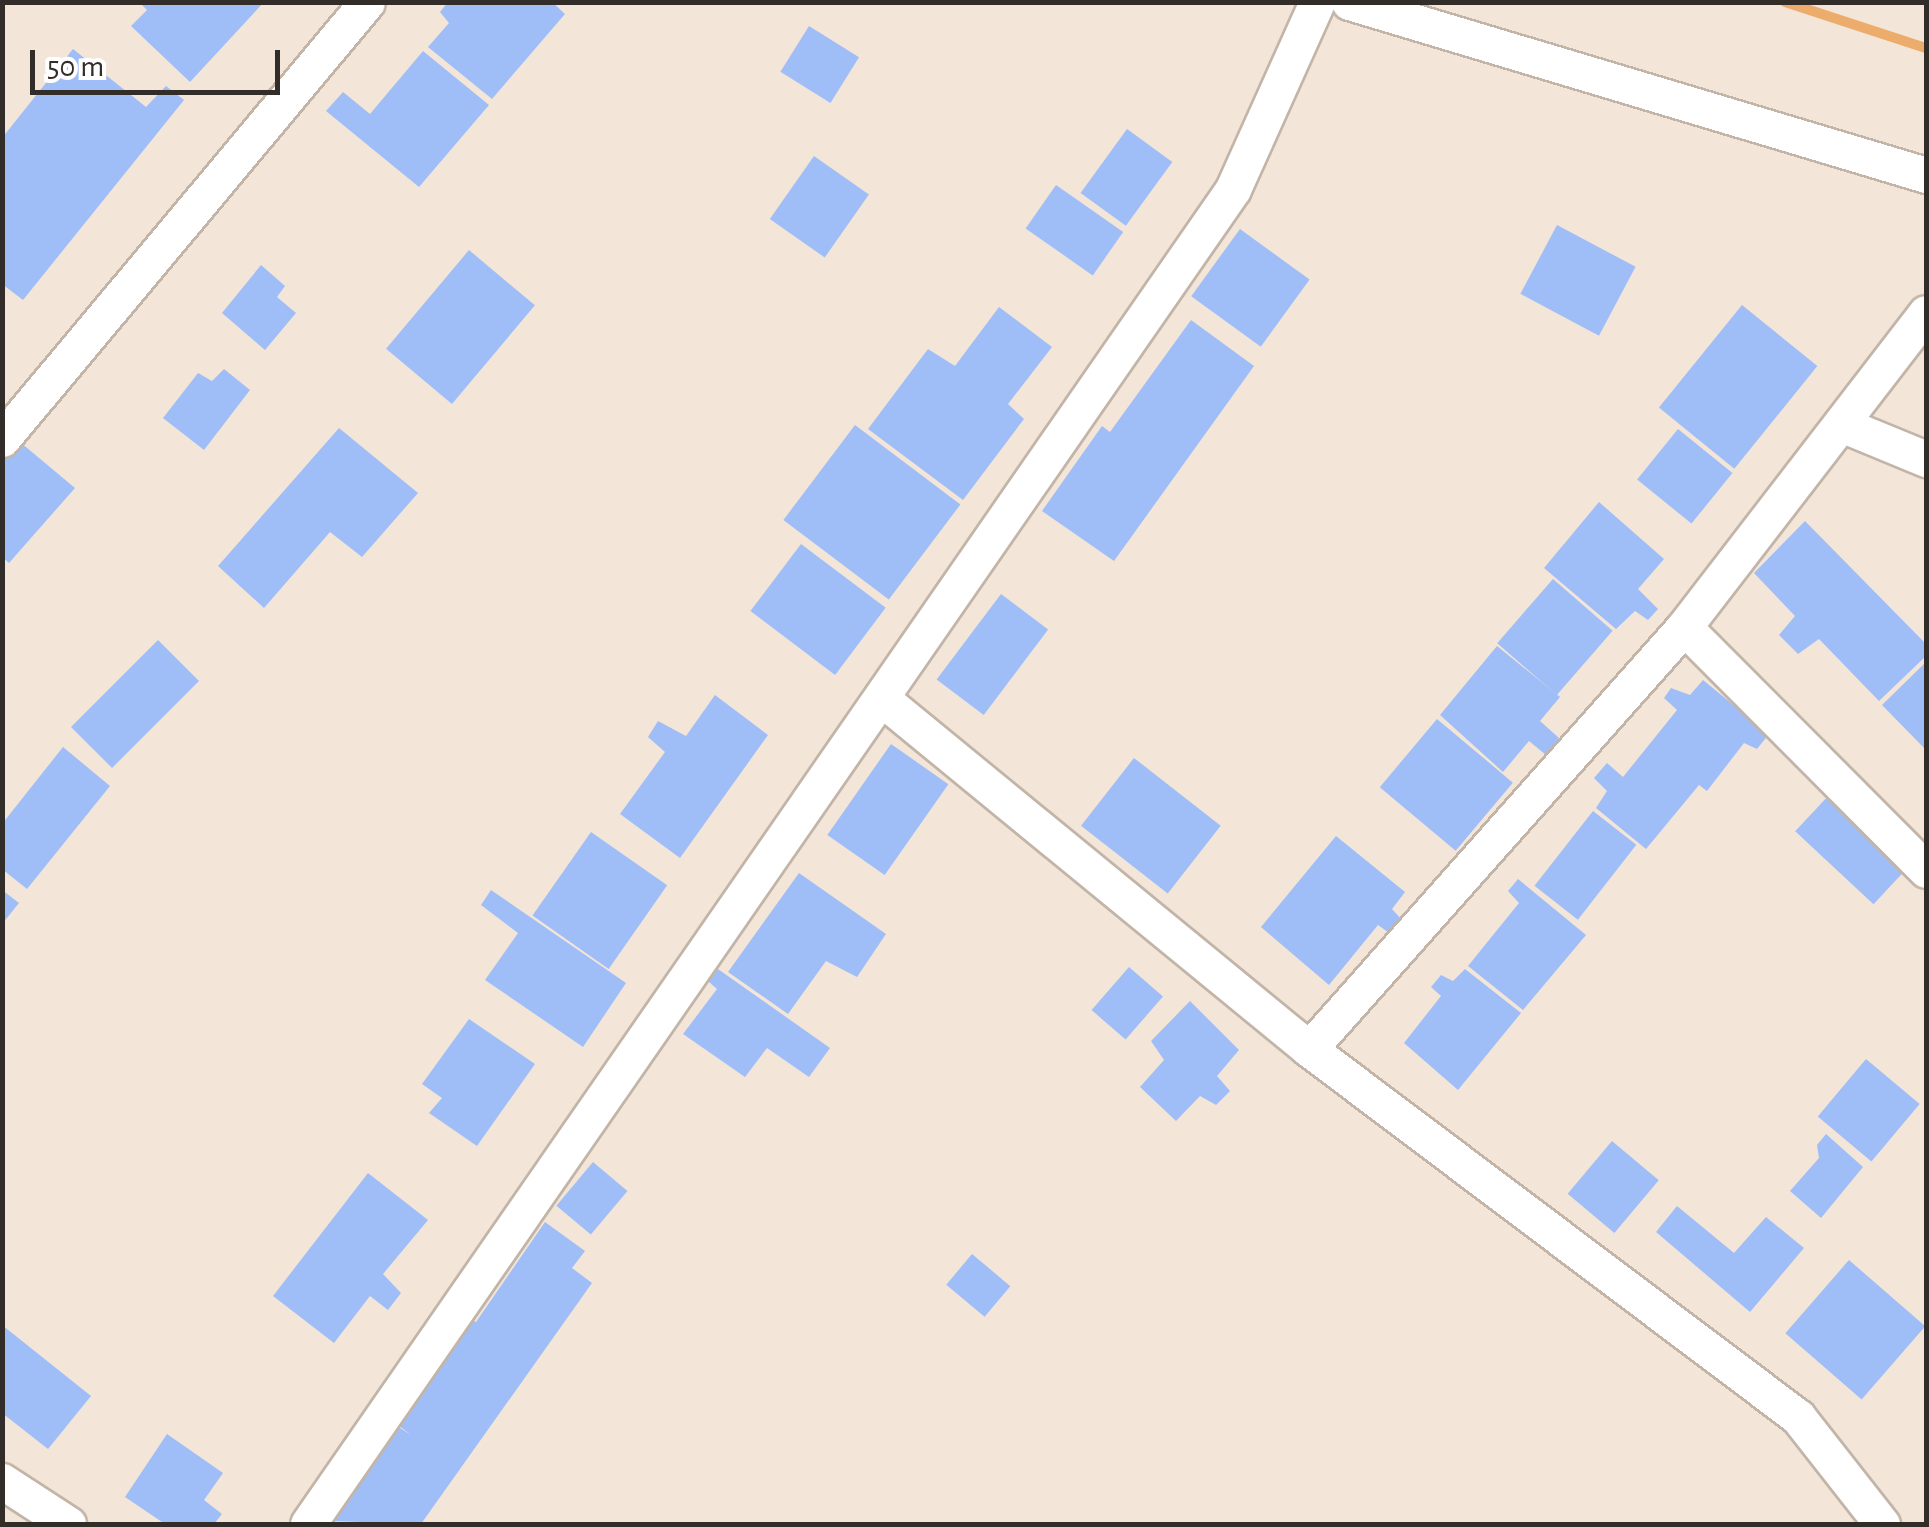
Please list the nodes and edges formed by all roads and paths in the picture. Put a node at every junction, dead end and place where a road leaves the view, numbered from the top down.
1 (367, 2) edge
2 (1317, 2) edge
3 (1349, 2) edge
4 (1926, 175) edge
5 (1926, 314) edge
6 (1841, 424) junction
7 (2, 439) edge
8 (1926, 460) edge
9 (1684, 627) junction
10 (880, 698) junction
11 (1926, 870) edge
12 (1308, 1048) junction
13 (2, 1481) edge
14 (68, 1524) edge
15 (308, 1524) edge
16 (1882, 1524) edge

1 - 7 street
2 - 10 street
3 - 4 street
5 - 6 street
6 - 8 street
6 - 9 street
9 - 11 street
9 - 12 street
10 - 12 street
10 - 15 street
12 - 16 street
13 - 14 street

